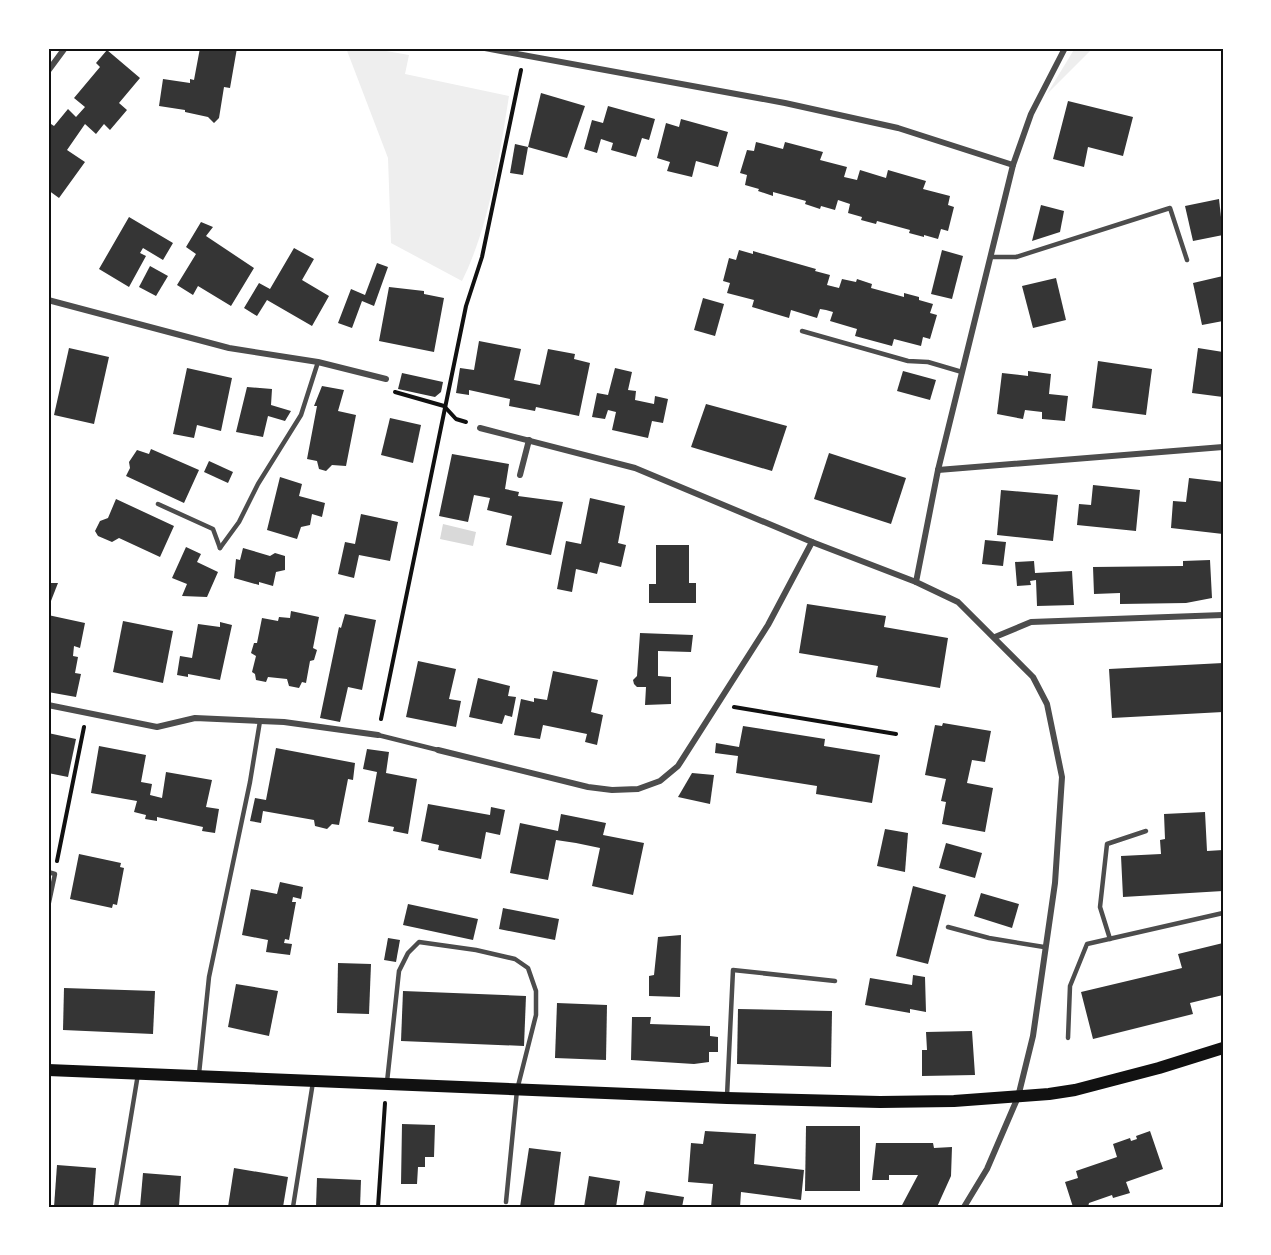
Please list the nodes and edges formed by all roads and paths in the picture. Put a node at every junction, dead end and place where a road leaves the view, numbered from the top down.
1 (65, 48) edge
2 (485, 48) edge
3 (1065, 48) edge
4 (524, 55) junction
5 (48, 71) edge
6 (1013, 165) junction
7 (991, 257) junction
8 (1187, 260) dead end
9 (48, 300) edge
10 (802, 331) dead end
11 (318, 362) junction
12 (962, 372) junction
13 (386, 379) joint
14 (444, 406) junction
15 (480, 428) joint
16 (529, 440) junction
17 (1223, 447) edge
18 (938, 470) junction
19 (520, 475) dead end
20 (158, 504) dead end
21 (812, 542) junction
22 (916, 582) junction
23 (1223, 615) edge
24 (995, 637) junction
25 (716, 704) junction
26 (48, 705) edge
27 (87, 711) junction
28 (260, 721) junction
29 (896, 734) dead end
30 (378, 735) junction
31 (438, 750) joint
32 (1146, 831) dead end
33 (48, 872) edge
34 (55, 874) junction
35 (48, 908) edge
36 (1223, 913) edge
37 (948, 927) dead end
38 (1110, 939) junction
39 (1044, 947) junction
40 (835, 981) dead end
41 (1068, 1038) dead end
42 (1223, 1048) edge
43 (48, 1070) edge
44 (138, 1074) junction
45 (199, 1077) junction
46 (313, 1082) junction
47 (386, 1085) junction
48 (517, 1089) junction
49 (1017, 1096) junction
50 (727, 1098) junction
51 (506, 1202) dead end
52 (1223, 1203) edge
53 (116, 1207) edge
54 (293, 1207) edge
55 (378, 1207) edge
56 (964, 1207) edge
57 (1221, 1207) edge

1 - 5 street
2 - 4 street
3 - 6 street
4 - 6 street
4 - 14 path
6 - 7 street
7 - 8 lane
7 - 12 street
9 - 11 street
10 - 12 lane
11 - 13 street
11 - 20 lane
12 - 18 street
13 - 14 path
14 - 15 path
14 - 30 path
15 - 16 street
16 - 19 street
16 - 21 street
17 - 18 street
18 - 22 street
21 - 22 street
21 - 25 street
22 - 24 street
23 - 24 street
24 - 39 street
25 - 29 path
25 - 31 street
26 - 27 street
27 - 28 street
27 - 34 path
28 - 30 street
28 - 45 lane
30 - 31 lane
32 - 38 lane
33 - 34 lane
34 - 35 lane
36 - 38 lane
37 - 39 lane
38 - 41 lane
39 - 49 street
40 - 50 lane
42 - 49 main road
43 - 44 main road
44 - 45 main road
44 - 53 lane
45 - 46 main road
46 - 47 main road
46 - 54 lane
47 - 48 main road
47 - 48 lane
47 - 55 path
48 - 50 main road
48 - 51 lane
49 - 50 main road
49 - 56 street
52 - 57 lane

